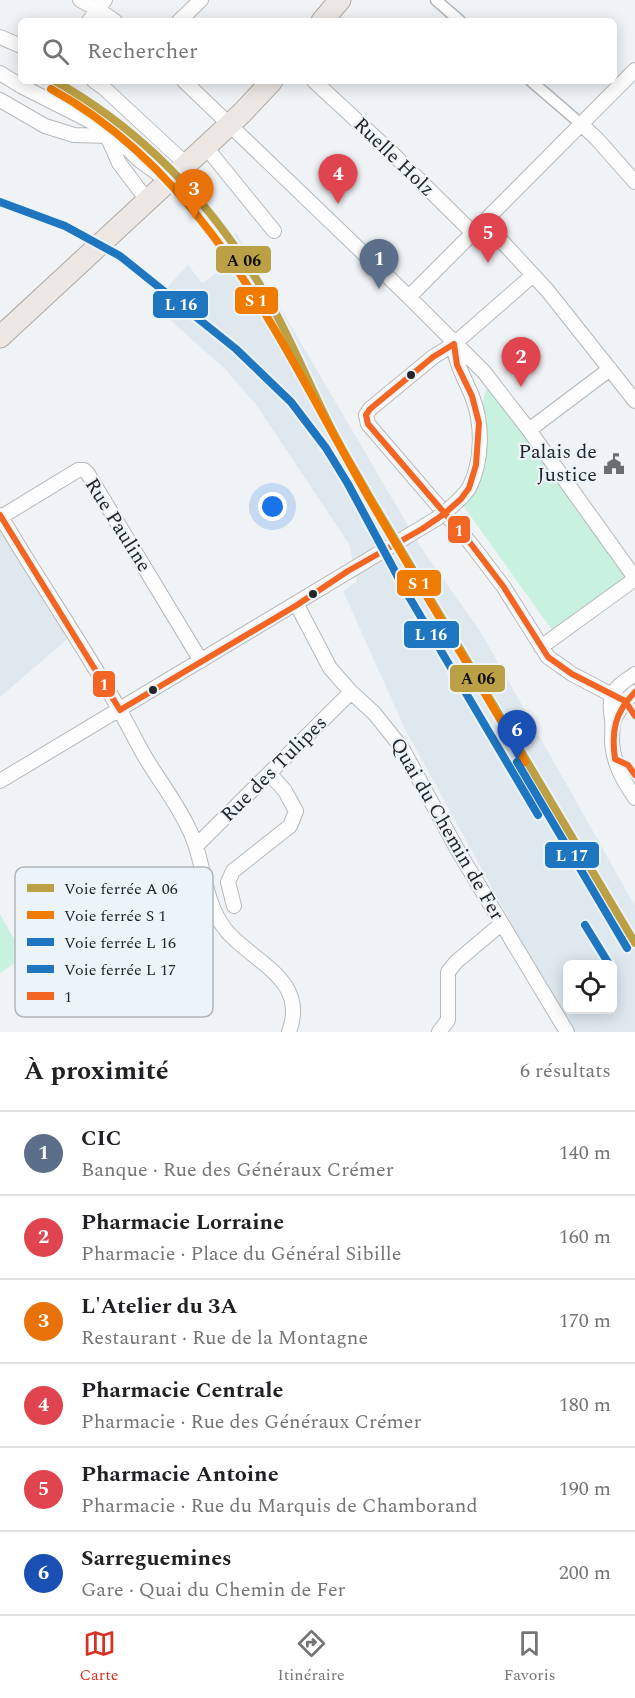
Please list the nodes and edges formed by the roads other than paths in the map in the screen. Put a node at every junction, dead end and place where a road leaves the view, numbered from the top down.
1 (80, 0) edge
2 (201, 0) edge
3 (340, 0) edge
4 (436, 0) edge
5 (102, 5) edge
6 (91, 18) edge
7 (113, 18) edge
8 (182, 18) edge
9 (325, 18) edge
10 (457, 18) edge
11 (0, 38) edge
12 (18, 45) edge
13 (635, 70) edge
14 (0, 73) edge
15 (104, 84) edge
16 (187, 84) edge
17 (269, 84) edge
18 (317, 84) edge
19 (534, 84) edge
20 (0, 100) edge
21 (581, 124) junction
22 (229, 125) junction
23 (107, 136) junction
24 (205, 146) junction
25 (176, 173) junction
26 (635, 182) edge
27 (147, 200) junction
28 (485, 222) junction
29 (274, 231) dead end
30 (474, 234) junction
31 (533, 275) junction
32 (409, 297) junction
33 (0, 337) edge
34 (454, 344) junction
35 (610, 369) junction
36 (635, 401) edge
37 (529, 430) junction
38 (1, 516) edge
39 (635, 579) edge
40 (297, 605) junction
41 (541, 647) junction
42 (201, 661) junction
43 (635, 674) edge
44 (351, 692) junction
45 (635, 692) edge
46 (612, 694) junction
47 (120, 711) junction
48 (613, 721) junction
49 (270, 774) junction
50 (0, 781) edge
51 (635, 798) edge
52 (196, 846) junction
53 (201, 867) edge
54 (213, 906) edge
55 (234, 906) dead end
56 (501, 924) junction
57 (289, 1032) edge
58 (439, 1032) edge
59 (567, 1032) edge

1 - 5 street
2 - 8 street
3 - 9 main road
4 - 10 street
5 - 6 street
5 - 7 street
11 - 12 street
13 - 21 street
14 - 23 street
15 - 25 street
16 - 22 street
17 - 22 main road
18 - 30 street, Ruelle Holz
19 - 21 street
20 - 23 street
21 - 26 street
21 - 28 street
22 - 24 main road
22 - 32 street
23 - 25 street
23 - 27 street
24 - 25 main road
24 - 29 street
25 - 27 main road
27 - 33 main road
28 - 30 street
28 - 31 street
30 - 32 street
31 - 34 street
31 - 35 street
32 - 34 street
34 - 37 street
34 - 40 street, bridge
34 - 41 street
35 - 36 street
35 - 37 street
37 - 39 street
38 - 42 street, Rue Pauline
38 - 47 street
39 - 41 street
40 - 42 street
40 - 44 street, Quai du Chemin de Fer
41 - 46 street
42 - 47 street
43 - 46 street
44 - 49 street, Rue des Tulipes
44 - 56 street, Quai du Chemin de Fer
45 - 48 street
46 - 48 street
47 - 50 street
47 - 52 street
48 - 51 street
49 - 52 street, Rue des Tulipes
49 - 55 street
52 - 53 street
54 - 57 street
56 - 58 street
56 - 59 street, Quai du Chemin de Fer

